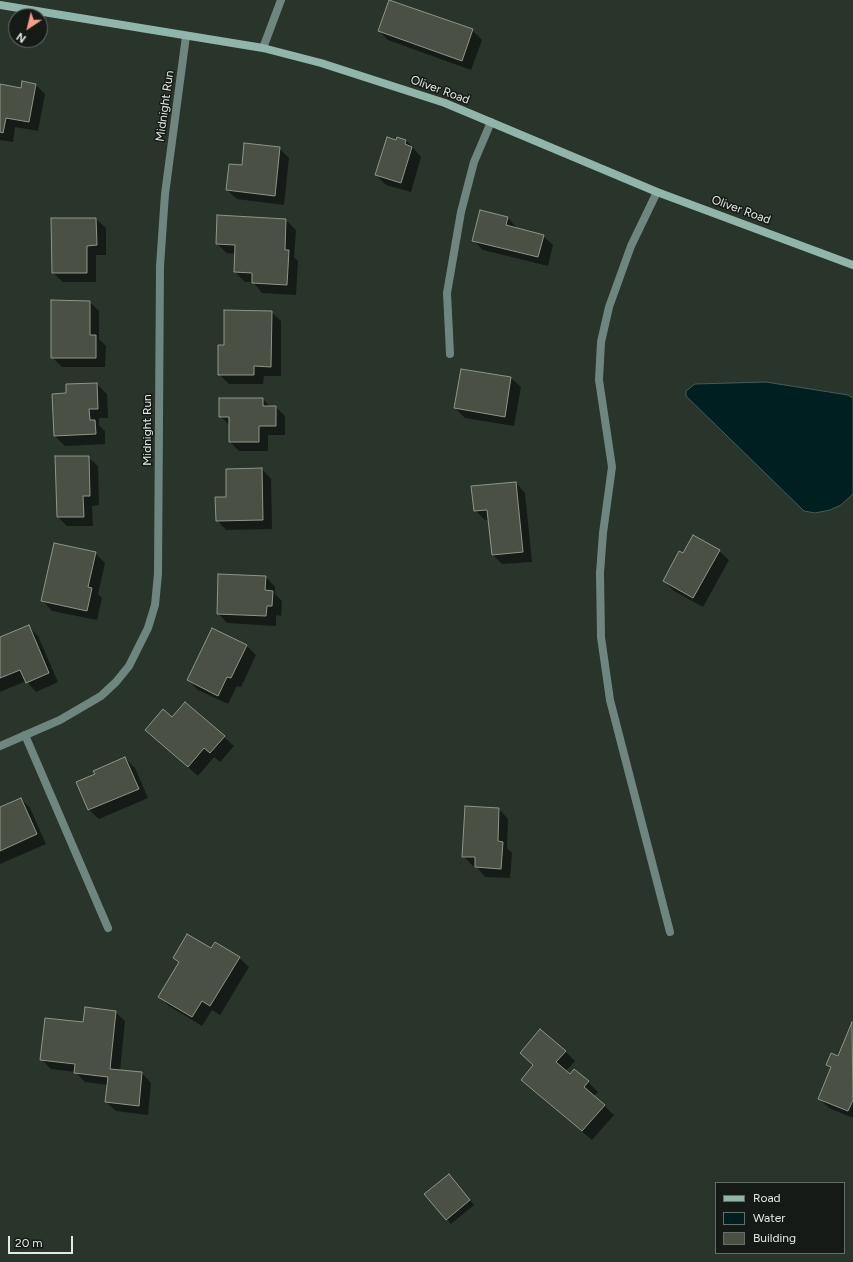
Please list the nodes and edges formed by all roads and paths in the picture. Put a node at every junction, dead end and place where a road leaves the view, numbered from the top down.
1 (280, 0) edge
2 (0, 5) edge
3 (186, 36) junction
4 (263, 48) junction
5 (492, 122) junction
6 (657, 192) junction
7 (853, 264) edge
8 (450, 354) dead end
9 (25, 735) junction
10 (0, 746) edge
11 (108, 928) dead end
12 (670, 932) dead end

1 - 4 street
2 - 3 street, Oliver Road
3 - 4 street, Oliver Road
3 - 9 street, Midnight Run
4 - 5 street, Oliver Road
5 - 6 street, Oliver Road
5 - 8 street
6 - 7 street, Oliver Road
6 - 12 street
9 - 10 street, Midnight Run
9 - 11 street

